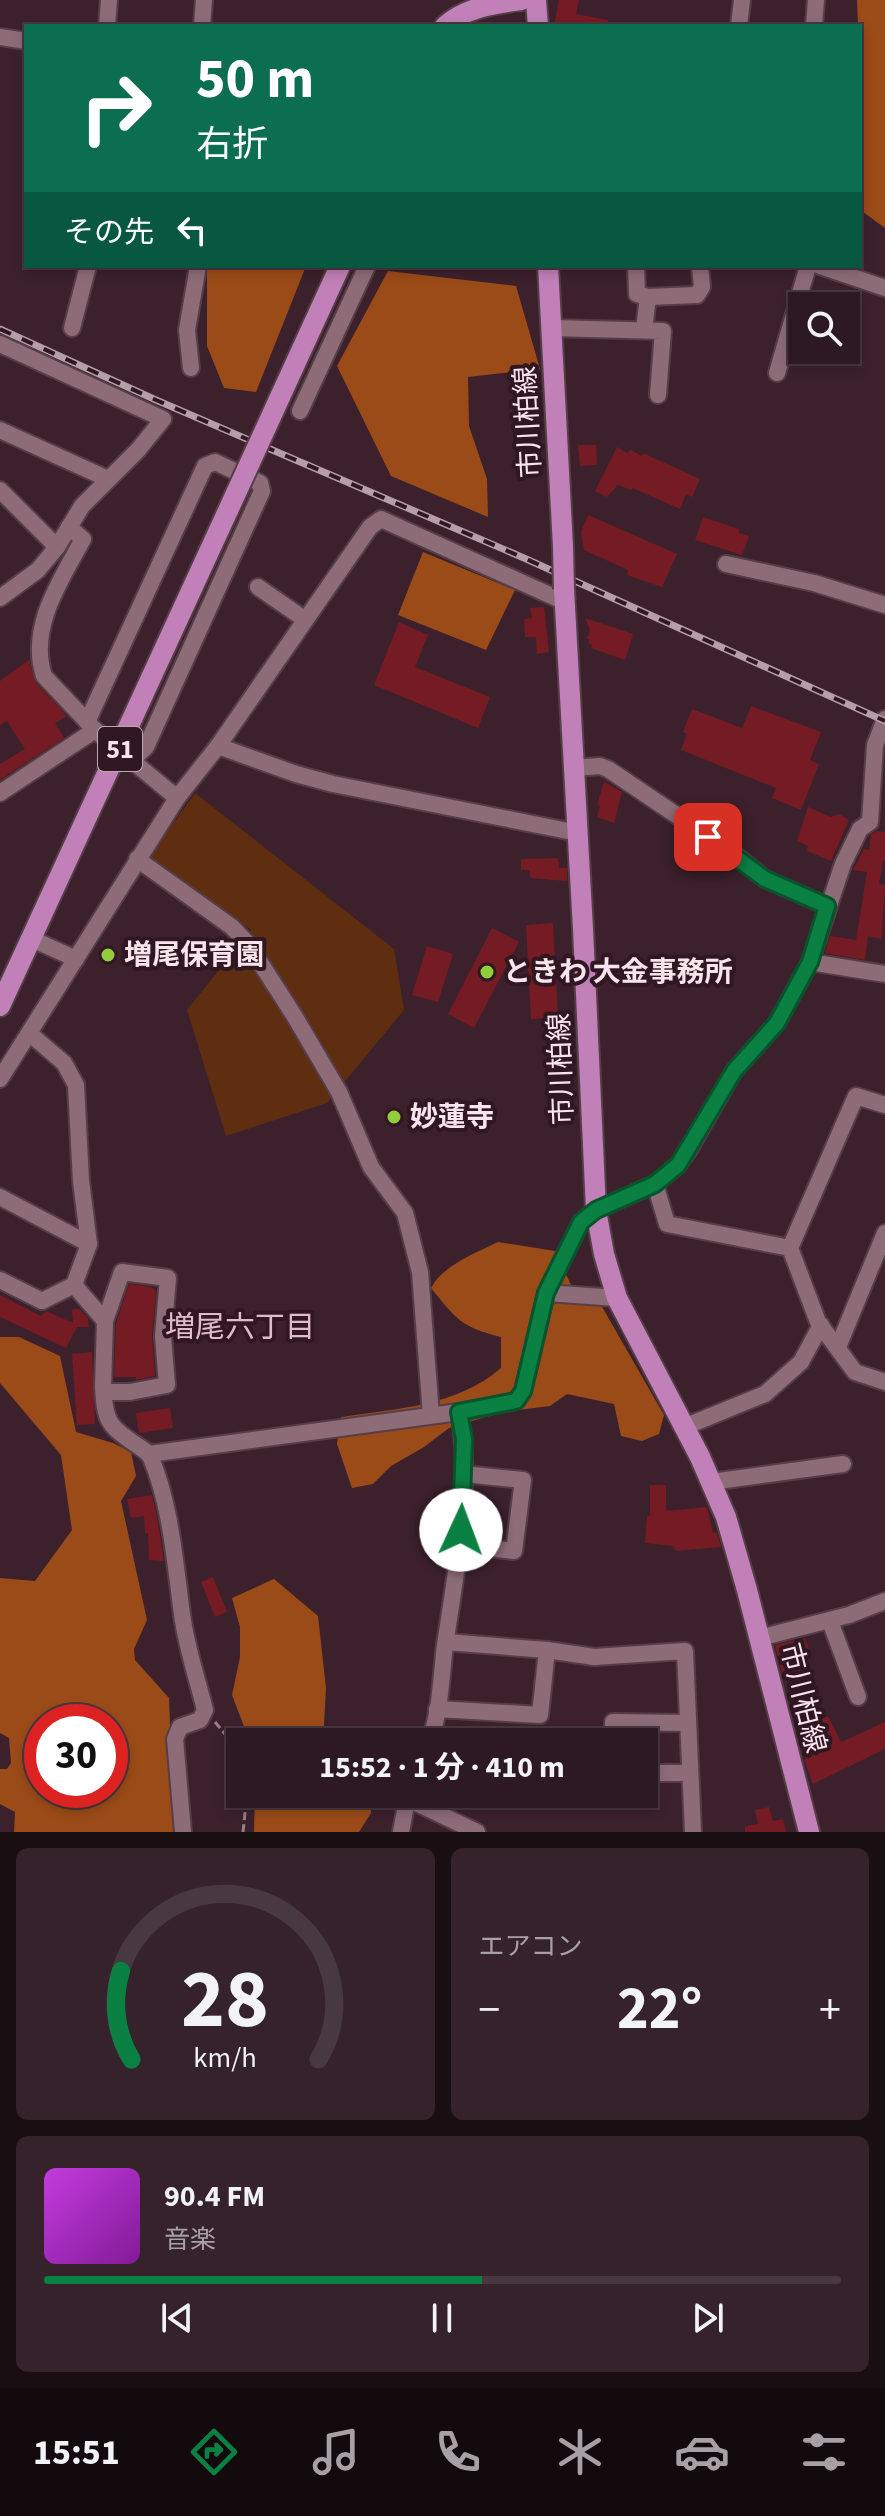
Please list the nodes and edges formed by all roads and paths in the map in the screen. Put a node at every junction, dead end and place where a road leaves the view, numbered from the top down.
1 (109, 0) edge
2 (204, 0) edge
3 (521, 0) edge
4 (536, 0) edge
5 (742, 0) edge
6 (816, 0) edge
7 (107, 24) edge
8 (202, 24) edge
9 (448, 24) edge
10 (538, 24) edge
11 (739, 24) edge
12 (814, 24) edge
13 (0, 37) edge
14 (24, 41) edge
15 (87, 268) edge
16 (198, 268) edge
17 (339, 268) edge
18 (366, 268) edge
19 (548, 268) edge
20 (636, 268) edge
21 (700, 268) edge
22 (807, 268) edge
23 (826, 268) edge
24 (885, 288) edge
25 (648, 297) junction
26 (72, 328) dead end
27 (552, 328) junction
28 (644, 330) junction
29 (0, 344) edge
30 (191, 368) dead end
31 (777, 373) dead end
32 (658, 395) dead end
33 (300, 411) dead end
34 (0, 430) edge
35 (108, 479) junction
36 (0, 490) edge
37 (69, 527) junction
38 (57, 547) junction
39 (726, 564) dead end
40 (258, 587) dead end
41 (564, 595) junction
42 (0, 598) edge
43 (885, 605) edge
44 (304, 619) junction
45 (885, 719) edge
46 (91, 726) junction
47 (218, 746) junction
48 (125, 757) junction
49 (574, 768) junction
50 (0, 793) edge
51 (177, 798) junction
52 (877, 819) edge
53 (578, 833) junction
54 (137, 859) junction
55 (827, 906) junction
56 (32, 939) junction
57 (76, 959) junction
58 (810, 962) junction
59 (885, 974) edge
60 (0, 1006) edge
61 (29, 1033) junction
62 (0, 1079) edge
63 (885, 1105) edge
64 (655, 1184) junction
65 (0, 1197) edge
66 (596, 1210) junction
67 (885, 1233) edge
68 (89, 1244) junction
69 (790, 1248) junction
70 (0, 1280) edge
71 (74, 1285) junction
72 (546, 1293) junction
73 (617, 1298) junction
74 (105, 1321) junction
75 (821, 1325) junction
76 (838, 1347) junction
77 (885, 1382) edge
78 (104, 1392) junction
79 (459, 1412) junction
80 (431, 1415) junction
81 (684, 1427) junction
82 (149, 1454) junction
83 (843, 1464) dead end
84 (463, 1474) junction
85 (711, 1482) junction
86 (459, 1545) junction
87 (885, 1601) edge
88 (830, 1621) junction
89 (759, 1638) junction
90 (446, 1642) junction
91 (547, 1650) junction
92 (858, 1697) dead end
93 (437, 1709) junction
94 (205, 1710) junction
95 (687, 1723) junction
96 (432, 1728) edge
97 (613, 1728) edge
98 (226, 1734) edge
99 (658, 1773) edge
100 (690, 1773) junction
101 (246, 1808) edge
102 (405, 1808) edge
103 (430, 1808) edge
104 (183, 1832) edge
105 (243, 1832) edge
106 (401, 1832) edge
107 (477, 1832) edge
108 (693, 1832) edge
109 (809, 1832) edge

1 - 7 street
2 - 8 street
3 - 9 main road
4 - 10 main road
5 - 11 street
6 - 12 street
13 - 14 street
15 - 26 street
16 - 30 street
17 - 48 main road, 51, bridge
18 - 33 street
19 - 27 main road, 市川柏線
20 - 25 street
21 - 25 street
22 - 31 street
23 - 24 street
25 - 28 street
27 - 28 street
27 - 41 main road, 市川柏線, bridge
28 - 32 street
29 - 35 street
34 - 35 street
35 - 37 street
36 - 38 street
37 - 38 street
37 - 46 street
38 - 42 street
39 - 43 street
40 - 44 street
41 - 44 street
41 - 49 main road, 市川柏線
44 - 47 street
45 - 52 street
46 - 48 street
46 - 48 street
46 - 50 street
47 - 51 street
47 - 53 street
48 - 51 street
48 - 56 main road, 51
49 - 53 main road, 市川柏線
49 - 55 street
51 - 54 street
52 - 55 street
53 - 66 main road, 市川柏線
54 - 57 street
54 - 80 street
55 - 58 street
56 - 57 street
56 - 60 main road, 51
57 - 61 street
58 - 59 street
58 - 64 street
61 - 62 street
61 - 68 street
63 - 69 street
64 - 66 street
64 - 69 street
65 - 68 street
66 - 72 street
66 - 73 main road, 市川柏線
67 - 76 street
68 - 71 street
69 - 75 street
70 - 71 street
71 - 74 street
72 - 73 street
72 - 79 street
73 - 81 main road, 市川柏線
74 - 78 street
74 - 78 street
75 - 76 street
75 - 81 street
76 - 77 street
78 - 82 street
79 - 80 street
79 - 84 street
80 - 82 street
81 - 85 main road, 市川柏線
82 - 94 street
83 - 85 street
84 - 86 street
84 - 86 street
85 - 89 main road, 市川柏線
86 - 90 street
87 - 88 street
88 - 89 street
88 - 92 street
89 - 109 main road, 市川柏線
90 - 91 street
90 - 93 street
91 - 93 street
91 - 95 street
93 - 96 street
94 - 98 path
94 - 104 street
95 - 97 street
95 - 100 street
99 - 100 street
100 - 108 street
101 - 105 path
102 - 106 street
103 - 107 street

